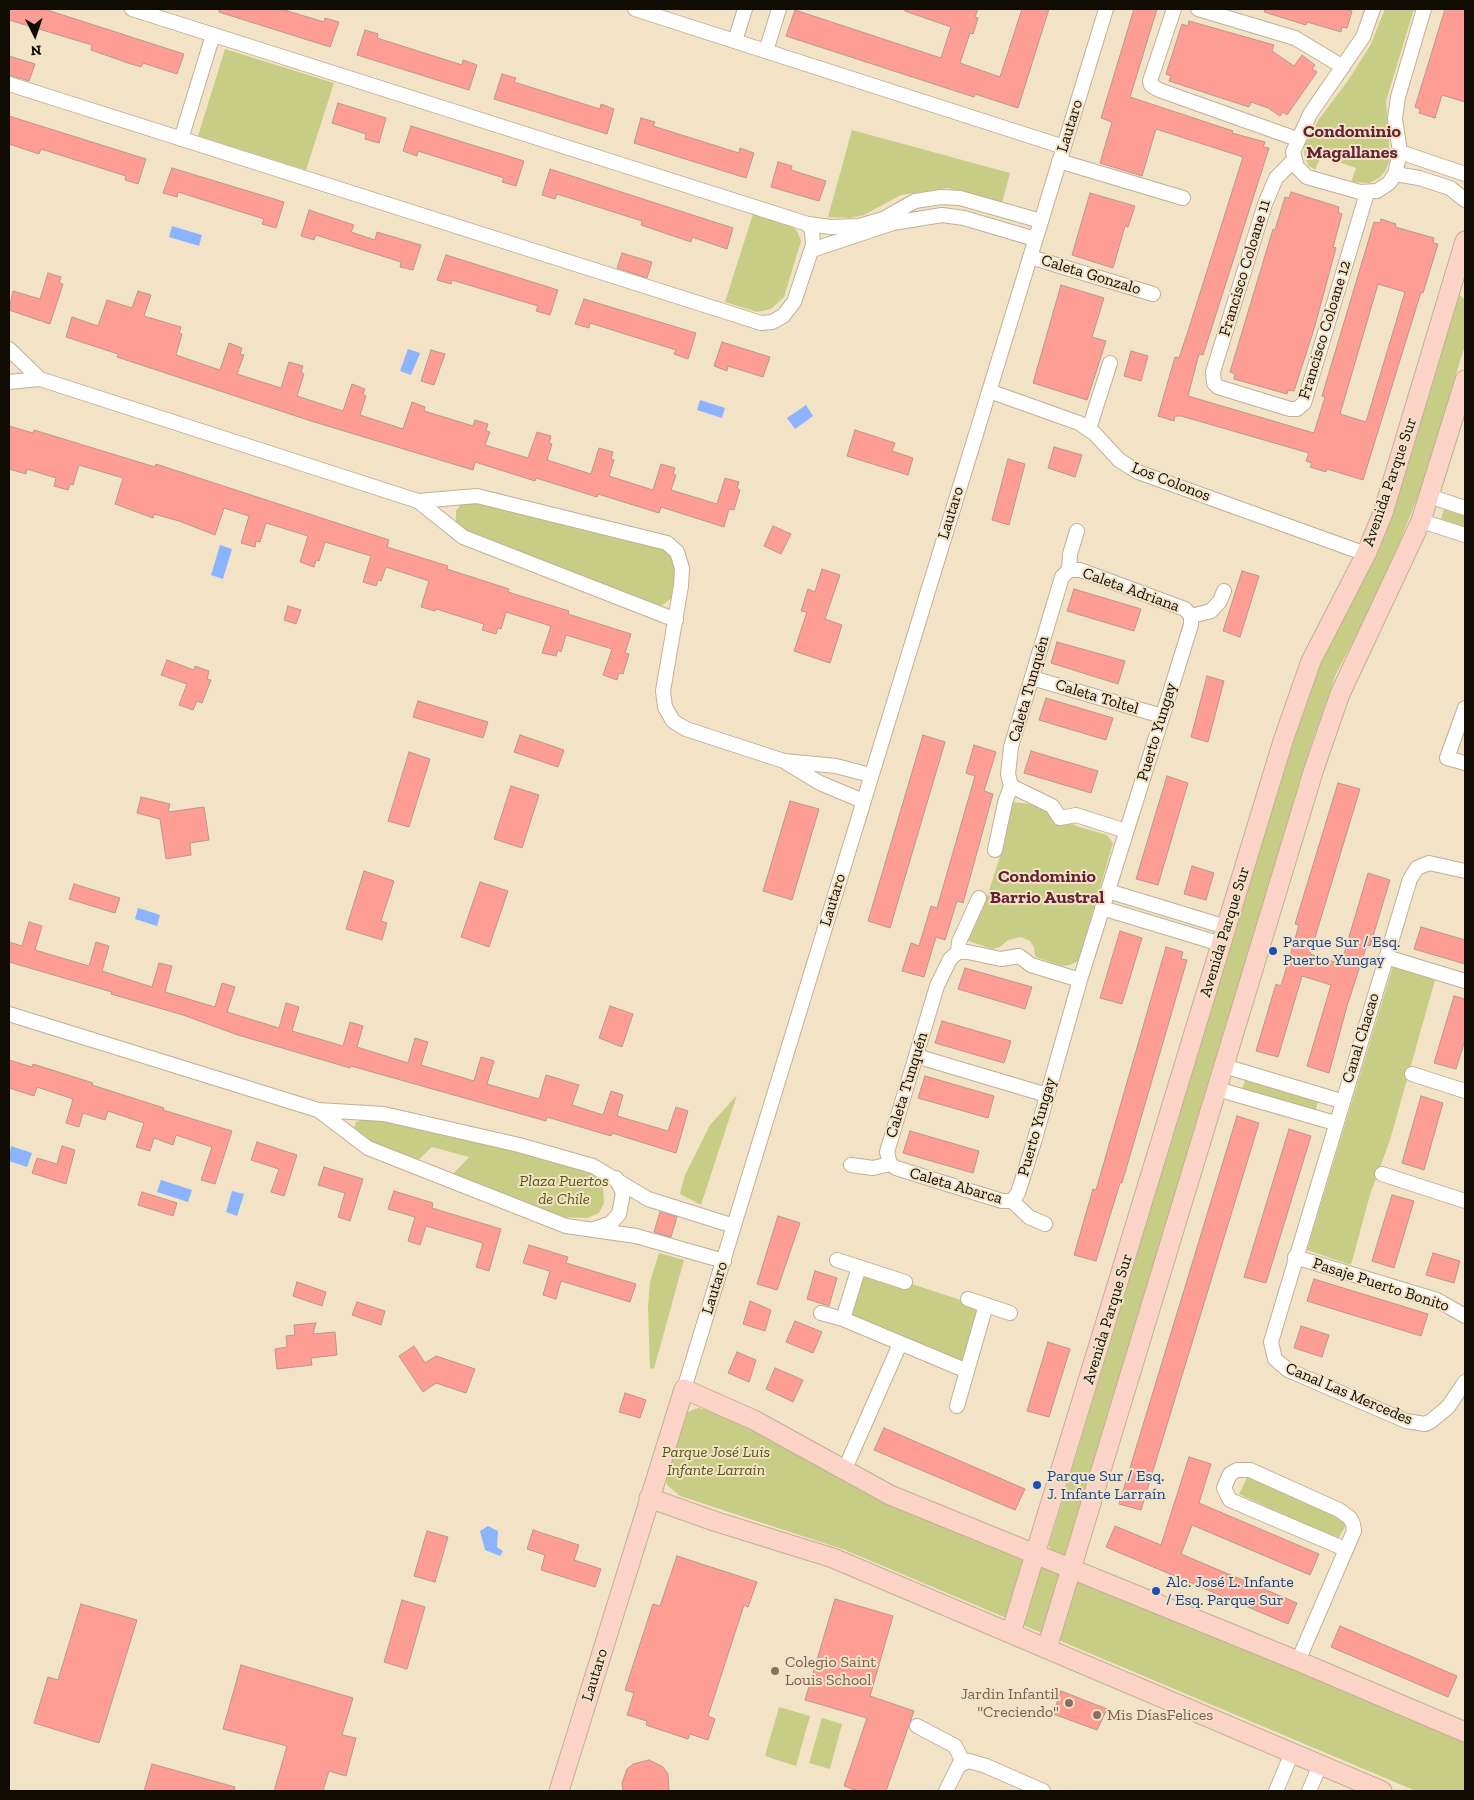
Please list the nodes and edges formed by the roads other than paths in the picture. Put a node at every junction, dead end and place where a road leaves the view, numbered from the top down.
1 (132, 9) edge
2 (635, 9) edge
3 (746, 9) edge
4 (778, 9) edge
5 (1106, 9) edge
6 (1174, 9) edge
7 (1198, 9) edge
8 (1373, 9) edge
9 (1424, 9) edge
10 (213, 35) junction
11 (735, 41) junction
12 (766, 51) junction
13 (1343, 67) junction
14 (9, 84) edge
15 (181, 139) junction
16 (1297, 139) junction
17 (1064, 147) junction
18 (1400, 152) junction
19 (1294, 160) junction
20 (1059, 161) junction
21 (1396, 174) junction
22 (1465, 174) edge
23 (1366, 193) junction
24 (1183, 198) dead end
25 (1465, 200) edge
26 (1041, 221) junction
27 (808, 224) junction
28 (1035, 239) junction
29 (1465, 242) edge
30 (812, 250) junction
31 (1465, 252) edge
32 (1030, 257) junction
33 (1153, 294) dead end
34 (10, 350) edge
35 (1110, 363) dead end
36 (9, 375) edge
37 (40, 379) junction
38 (1465, 380) edge
39 (9, 382) edge
40 (1214, 384) joint
41 (989, 390) junction
42 (1089, 429) junction
43 (1429, 496) junction
44 (459, 497) junction
45 (418, 501) junction
46 (1465, 508) edge
47 (1421, 521) junction
48 (450, 528) junction
49 (1077, 531) dead end
50 (1465, 535) edge
51 (1366, 554) junction
52 (1069, 570) junction
53 (1224, 591) dead end
54 (1191, 616) junction
55 (676, 620) junction
56 (1032, 678) junction
57 (1465, 708) edge
58 (1162, 716) junction
59 (784, 761) junction
60 (1465, 763) edge
61 (870, 775) junction
62 (1012, 786) junction
63 (863, 800) junction
64 (1126, 831) junction
65 (995, 850) dead end
66 (1465, 871) edge
67 (1108, 891) junction
68 (979, 898) dead end
69 (1102, 908) junction
70 (1224, 936) junction
71 (958, 952) junction
72 (1386, 957) junction
73 (1080, 980) junction
74 (1465, 981) edge
75 (9, 1014) edge
76 (916, 1056) junction
77 (1224, 1066) junction
78 (1412, 1074) dead end
79 (1217, 1089) junction
80 (1465, 1091) edge
81 (1047, 1095) junction
82 (1341, 1101) junction
83 (318, 1110) junction
84 (1335, 1123) junction
85 (890, 1164) junction
86 (851, 1165) dead end
87 (1382, 1174) dead end
88 (616, 1178) junction
89 (1012, 1200) junction
90 (1465, 1201) edge
91 (1045, 1224) dead end
92 (734, 1226) junction
93 (594, 1230) junction
94 (1295, 1257) junction
95 (837, 1260) dead end
96 (724, 1261) junction
97 (859, 1267) junction
98 (905, 1282) dead end
99 (968, 1299) dead end
100 (986, 1305) junction
101 (821, 1313) dead end
102 (1010, 1313) dead end
103 (1465, 1316) edge
104 (842, 1319) junction
105 (900, 1344) junction
106 (1275, 1359) joint
107 (967, 1371) junction
108 (1465, 1382) edge
109 (684, 1390) junction
110 (957, 1406) dead end
111 (844, 1471) junction
112 (650, 1498) junction
113 (1345, 1549) junction
114 (1035, 1555) junction
115 (1072, 1569) junction
116 (1011, 1633) junction
117 (1047, 1648) junction
118 (1298, 1661) junction
119 (917, 1726) dead end
120 (1465, 1732) edge
121 (1292, 1752) junction
122 (963, 1762) junction
123 (1320, 1765) junction
124 (558, 1791) edge
125 (946, 1791) edge
126 (1043, 1791) edge
127 (1276, 1791) edge
128 (1309, 1791) edge
129 (1382, 1791) edge

1 - 10 street
2 - 11 street
3 - 11 street
4 - 12 street
5 - 17 street, Lautaro
6 - 16 street
7 - 13 street
8 - 13 street
9 - 18 street
10 - 15 street
10 - 27 street
11 - 12 street
12 - 17 street
13 - 16 street
14 - 15 street
15 - 30 street
16 - 19 street
17 - 20 street, Lautaro
18 - 21 street
18 - 22 street
19 - 23 street
19 - 40 street, Francisco Coloane 11
20 - 24 street
20 - 26 street, Lautaro
21 - 23 street
21 - 25 street
23 - 40 street, Francisco Coloane 12
26 - 27 street
26 - 28 street, Lautaro
27 - 30 street
28 - 30 street
28 - 32 street, Lautaro
29 - 31 street
29 - 51 street, Avenida Parque Sur
32 - 33 street, Caleta Gonzalo
32 - 41 street, Lautaro
34 - 36 street
34 - 37 street
35 - 42 street
37 - 39 street
37 - 45 street
38 - 43 street
41 - 42 street, Los Colonos
41 - 61 street, Lautaro
42 - 51 street, Los Colonos
43 - 46 street
43 - 47 street
44 - 45 street
44 - 48 street
44 - 55 street
45 - 48 street
47 - 50 street
47 - 77 street
48 - 55 street
49 - 52 street, Caleta Tunquén
51 - 70 street, Avenida Parque Sur
52 - 54 street, Caleta Adriana
52 - 56 street, Caleta Tunquén
53 - 54 street
54 - 58 street, Puerto Yungay
55 - 59 street
56 - 58 street, Caleta Toltel
56 - 62 street, Caleta Tunquén
57 - 60 street
58 - 64 street, Puerto Yungay
59 - 61 street
59 - 63 street
61 - 63 street, Lautaro
62 - 64 street
62 - 65 street, Caleta Tunquén
63 - 92 street, Lautaro
64 - 67 street, Puerto Yungay
66 - 72 street, Canal Chacao
67 - 69 street, Puerto Yungay
67 - 70 street
68 - 71 street, Caleta Tunquén
69 - 70 street
69 - 73 street, Puerto Yungay
70 - 114 street, Avenida Parque Sur
71 - 73 street
71 - 76 street, Caleta Tunquén
72 - 74 street
72 - 82 street, Canal Chacao
73 - 81 street, Puerto Yungay
75 - 83 street
76 - 81 street
76 - 85 street, Caleta Tunquén
77 - 79 street
77 - 82 street, Canal Chacao
78 - 80 street
79 - 84 street
79 - 115 street
81 - 89 street, Puerto Yungay
82 - 84 street, Canal Chacao
83 - 88 street
83 - 93 street
84 - 94 street, Canal Chacao
85 - 86 street
85 - 89 street, Caleta Abarca
87 - 90 street
88 - 92 street
88 - 93 street
89 - 91 street, Caleta Abarca
92 - 96 street, Lautaro
93 - 96 street
94 - 103 street, Pasaje Puerto Bonito
94 - 106 street, Canal Chacao
95 - 97 street
96 - 109 street, Lautaro
97 - 98 street
97 - 104 street
99 - 100 street
100 - 102 street
100 - 107 street
101 - 104 street
104 - 105 street
105 - 107 street
105 - 111 street
106 - 108 street, Canal Las Mercedes
107 - 110 street
109 - 111 street
109 - 112 street, Lautaro
111 - 114 street
112 - 116 street
112 - 124 street, Lautaro
113 - 113 street
113 - 118 street
114 - 115 street
114 - 116 street, Avenida Parque Sur
115 - 117 street
115 - 118 street
116 - 117 street
117 - 121 street
118 - 120 street
119 - 122 street
121 - 123 street
121 - 127 street
122 - 125 street
122 - 126 street
123 - 128 street
123 - 129 street

